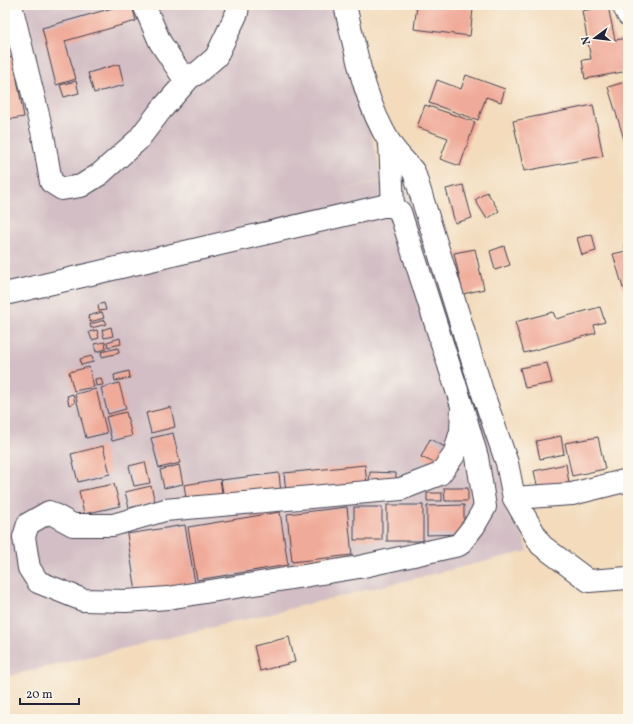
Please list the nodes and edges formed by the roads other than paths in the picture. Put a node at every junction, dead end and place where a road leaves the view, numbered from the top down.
1 (11, 5) edge
2 (144, 5) edge
3 (238, 5) edge
4 (345, 5) edge
5 (624, 5) edge
6 (628, 15) edge
7 (192, 75) junction
8 (390, 143) junction
9 (393, 206) junction
10 (5, 294) edge
11 (462, 406) junction
12 (628, 480) edge
13 (514, 498) junction
14 (628, 578) edge

1 - 7 street
2 - 7 street
3 - 7 street
4 - 8 street
5 - 6 street
8 - 9 street
8 - 13 street
9 - 10 street
9 - 11 street
11 - 11 street
12 - 13 street
13 - 14 street

